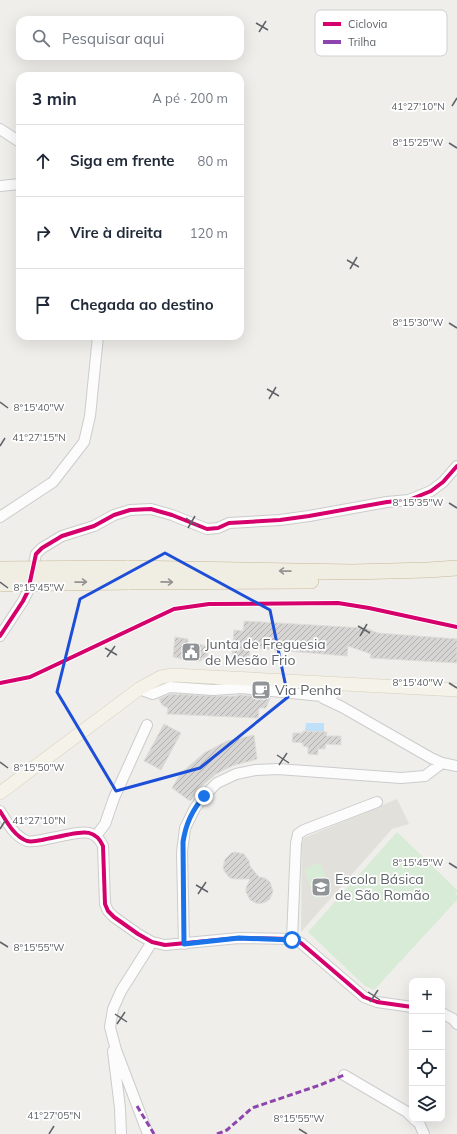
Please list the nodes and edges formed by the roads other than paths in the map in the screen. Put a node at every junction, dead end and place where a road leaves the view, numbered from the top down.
1 (0, 129) edge
2 (16, 139) edge
3 (16, 184) edge
4 (0, 186) edge
5 (98, 340) edge
6 (455, 470) edge
7 (0, 517) edge
8 (457, 568) edge
9 (0, 569) edge
10 (457, 573) edge
11 (128, 575) junction
12 (0, 584) edge
13 (0, 636) edge
14 (302, 681) junction
15 (327, 682) junction
16 (341, 683) junction
17 (139, 689) junction
18 (457, 690) edge
19 (317, 696) junction
20 (331, 697) junction
21 (342, 707) junction
22 (147, 725) dead end
23 (442, 763) junction
24 (457, 766) edge
25 (0, 793) edge
26 (377, 802) dead end
27 (0, 812) edge
28 (96, 836) junction
29 (292, 940) junction
30 (152, 942) junction
31 (184, 944) junction
32 (409, 1007) edge
33 (444, 1014) edge
34 (457, 1024) edge
35 (110, 1027) junction
36 (344, 1075) dead end
37 (409, 1114) edge
38 (418, 1122) edge
39 (121, 1134) edge
40 (148, 1134) edge
41 (424, 1134) edge

1 - 2 street
3 - 4 street
5 - 7 street
6 - 13 street
8 -> 11 highway
9 - 11 highway, bridge
11 -> 10 highway
12 -> 11 highway, bridge
14 - 15 main road
14 - 17 main road
14 - 19 street
15 - 16 main road
15 - 20 street
16 - 18 main road
16 - 20 street
17 - 19 street
17 - 25 main road
19 - 20 street
19 - 21 street
20 - 21 street
21 - 23 street
22 - 28 street
23 - 24 street
23 - 31 street
26 - 29 street
27 - 28 street
28 - 30 street
29 - 31 street
29 - 32 street
30 - 31 street
30 - 35 street
33 - 34 street
35 - 39 street
35 - 40 street
36 - 37 street
38 - 41 street

